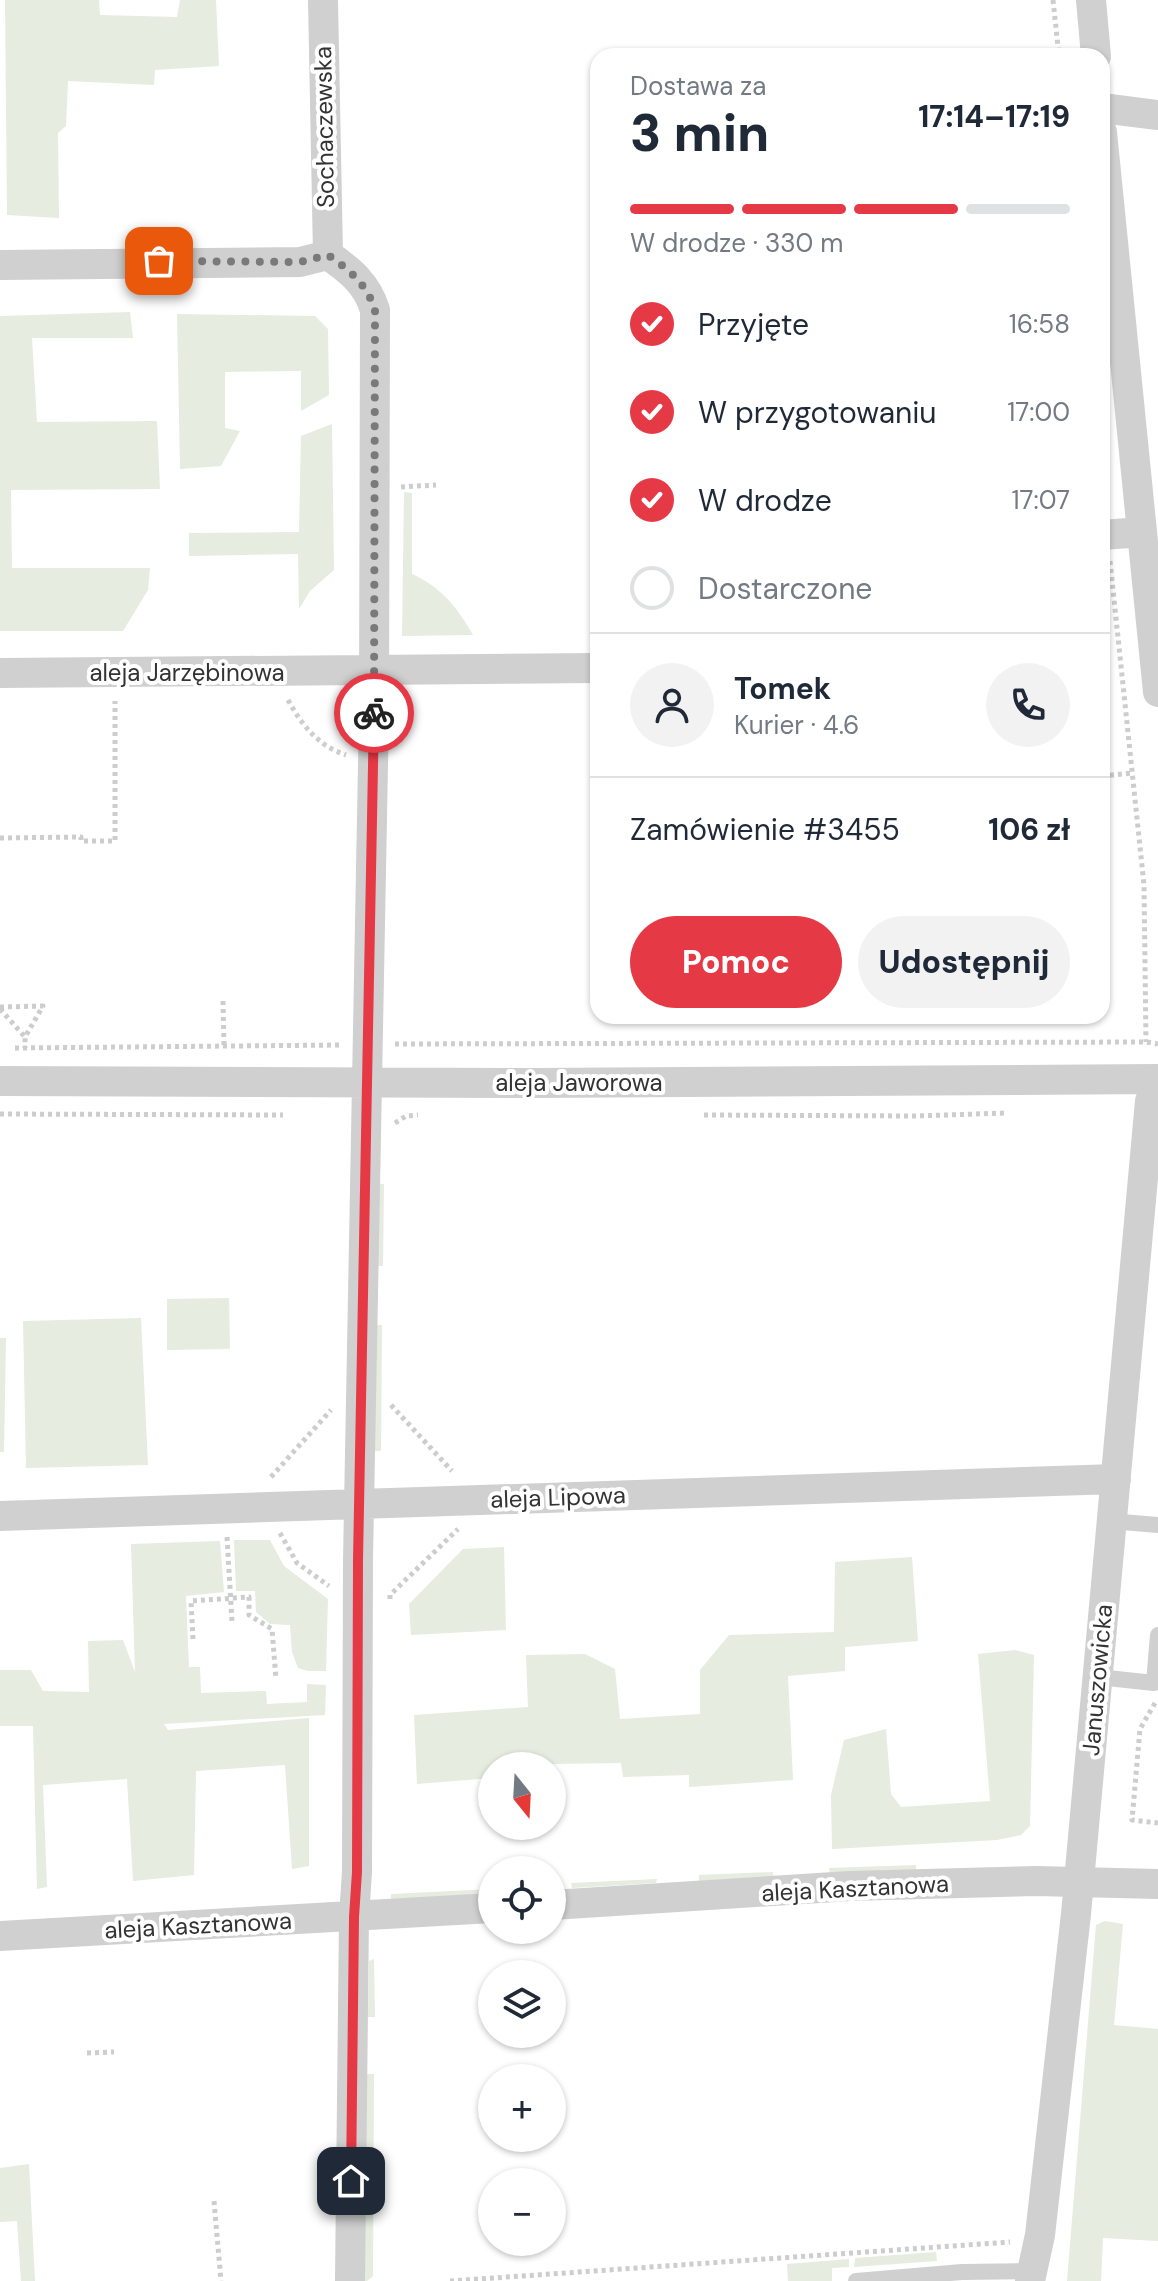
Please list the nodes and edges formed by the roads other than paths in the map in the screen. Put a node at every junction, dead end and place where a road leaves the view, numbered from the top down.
1 (323, 0) edge
2 (1091, 0) edge
3 (1095, 48) edge
4 (1110, 109) edge
5 (1158, 115) edge
6 (1110, 212) edge
7 (328, 255) junction
8 (0, 265) edge
9 (1142, 532) junction
10 (1110, 535) edge
11 (590, 668) edge
12 (373, 669) junction
13 (0, 673) edge
14 (1158, 692) edge
15 (1158, 1079) edge
16 (0, 1081) edge
17 (368, 1081) junction
18 (1116, 1479) junction
19 (361, 1505) junction
20 (0, 1516) edge
21 (1110, 1521) junction
22 (1158, 1525) edge
23 (1158, 1635) edge
24 (1098, 1677) junction
25 (1078, 1882) junction
26 (1158, 1884) edge
27 (566, 1916) edge
28 (354, 1917) junction
29 (478, 1921) edge
30 (0, 1936) edge
31 (1031, 2276) edge
32 (350, 2281) edge
33 (856, 2281) edge

1 - 7 street, Sochaczewska
2 - 3 street
4 - 5 street
6 - 9 street
7 - 8 street
7 - 12 street
9 - 10 street
9 - 14 street
11 - 12 street, aleja Jarzębinowa
12 - 13 street, aleja Jarzębinowa
12 - 17 street
15 - 17 street, aleja Jaworowa
15 - 18 street, Januszowicka
16 - 17 street, aleja Jaworowa
17 - 19 street
18 - 19 street, aleja Lipowa
18 - 21 street, Januszowicka
19 - 20 street, aleja Lipowa
19 - 28 street
21 - 22 lane
21 - 24 street, Januszowicka
23 - 24 lane
24 - 25 street, Januszowicka
25 - 26 street, aleja Kasztanowa
25 - 27 street, aleja Kasztanowa
25 - 31 street, Januszowicka
28 - 29 street, aleja Kasztanowa
28 - 30 street, aleja Kasztanowa
28 - 32 street
31 - 33 lane

